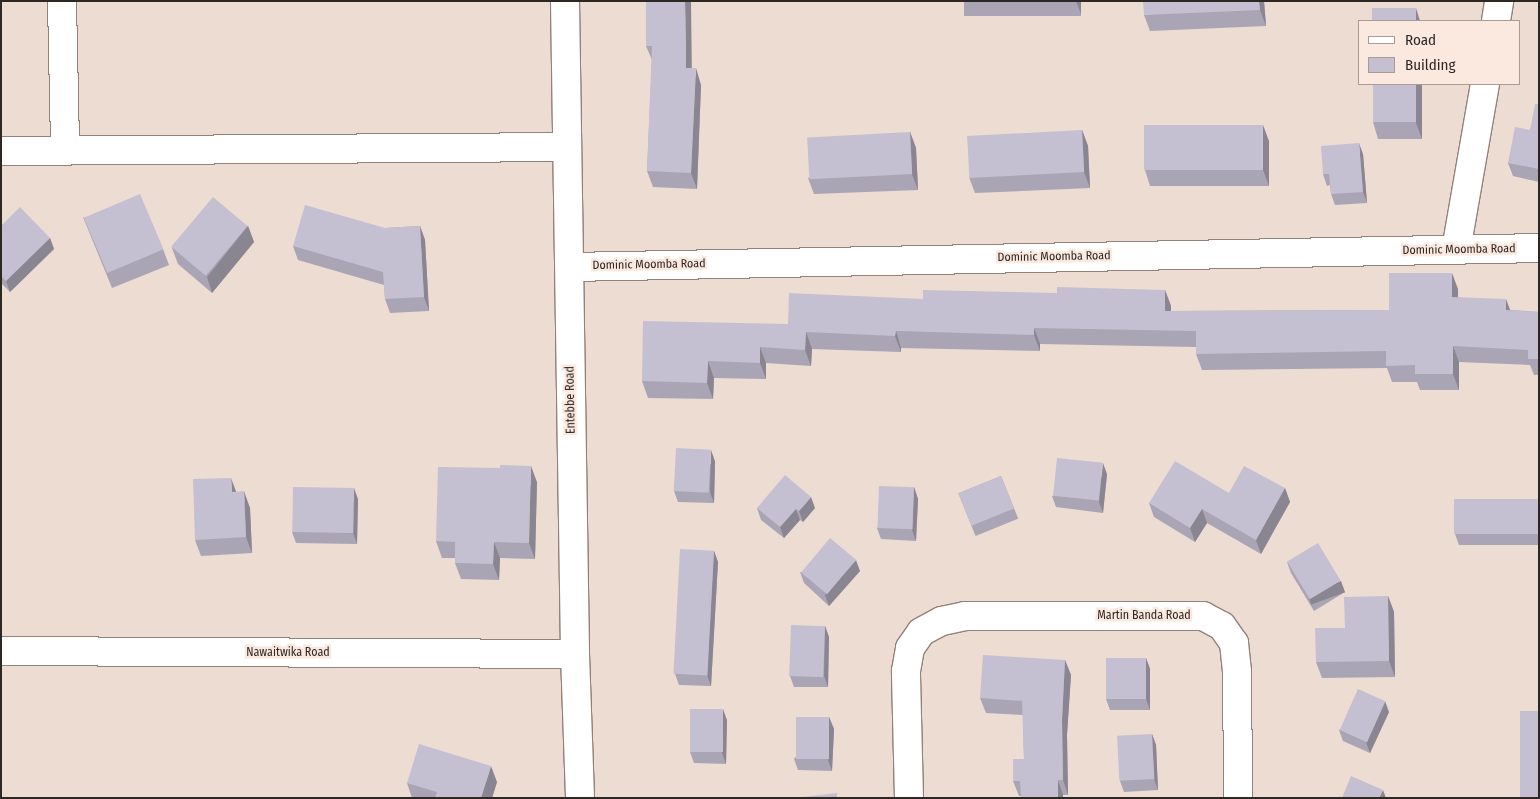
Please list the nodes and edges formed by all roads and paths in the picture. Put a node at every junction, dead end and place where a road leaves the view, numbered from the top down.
1 (62, 1) edge
2 (565, 1) edge
3 (1499, 1) edge
4 (1496, 20) edge
5 (1485, 85) edge
6 (568, 147) junction
7 (65, 150) junction
8 (1, 151) edge
9 (1539, 248) edge
10 (1456, 250) junction
11 (570, 267) junction
12 (1, 651) edge
13 (575, 654) junction
14 (580, 798) edge
15 (909, 798) edge
16 (1238, 798) edge

1 - 7 street
2 - 6 street, Entebbe Road
3 - 4 street
5 - 10 street
6 - 7 street
6 - 11 street, Entebbe Road
7 - 8 street
9 - 10 street, Dominic Moomba Road
10 - 11 street, Dominic Moomba Road
11 - 13 street, Entebbe Road
12 - 13 street, Nawaitwika Road
13 - 14 street, Entebbe Road
15 - 16 street, Martin Banda Road

